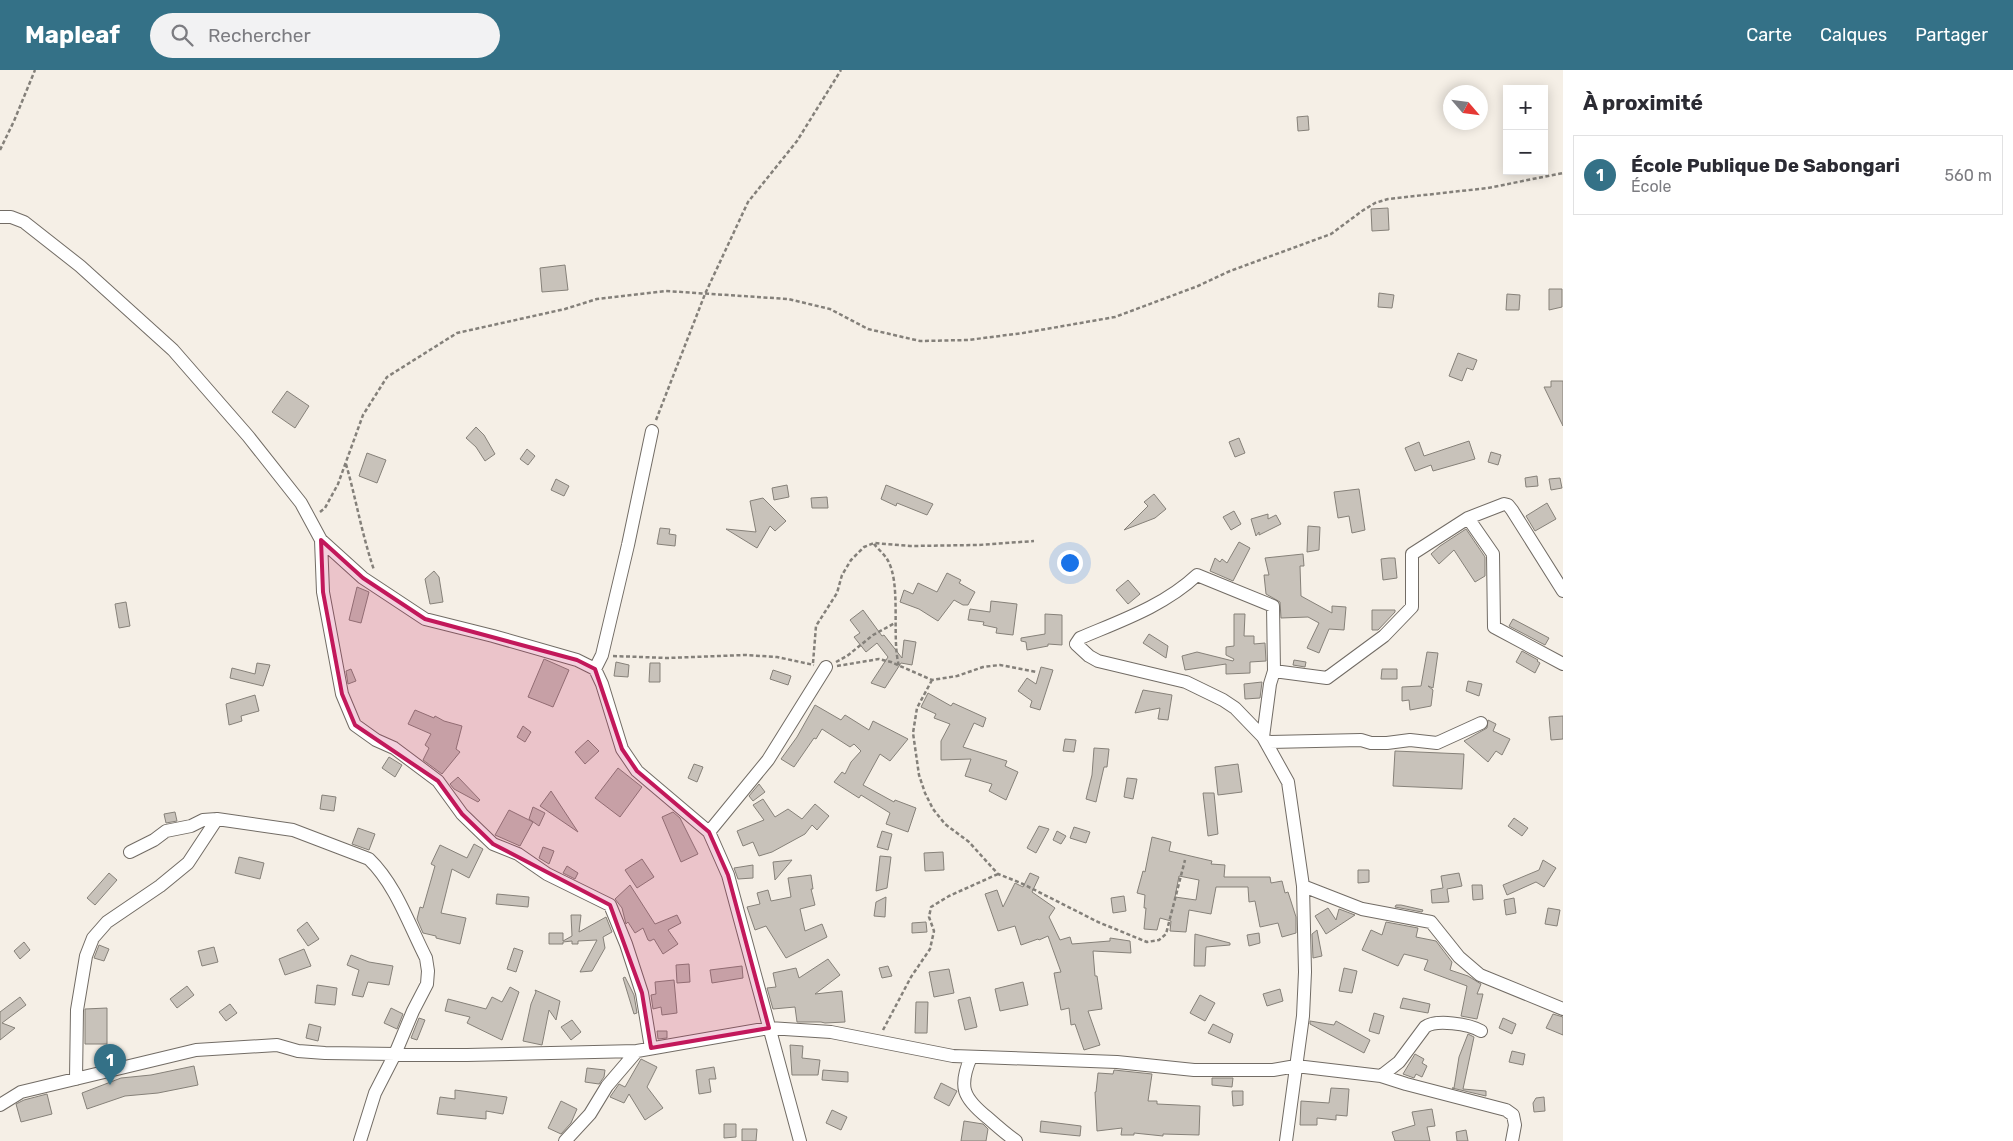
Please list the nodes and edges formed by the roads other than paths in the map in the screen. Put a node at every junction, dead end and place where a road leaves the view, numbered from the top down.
1 (0, 218) edge
2 (652, 431) road end
3 (1468, 518) junction
4 (321, 540) junction
5 (1563, 591) edge
6 (1563, 664) edge
7 (826, 667) road end
8 (595, 669) junction
9 (1274, 671) junction
10 (1481, 723) dead end
11 (1265, 740) junction
12 (217, 819) junction
13 (709, 832) junction
14 (130, 852) dead end
15 (1303, 886) junction
16 (1563, 1009) edge
17 (769, 1028) junction
18 (1481, 1031) dead end
19 (651, 1048) junction
20 (637, 1051) junction
21 (395, 1054) junction
22 (971, 1057) junction
23 (1296, 1066) junction
24 (1381, 1076) junction
25 (76, 1079) junction
26 (0, 1105) edge
27 (360, 1141) edge
28 (565, 1141) edge
29 (800, 1141) edge
30 (1016, 1141) edge
31 (1286, 1141) edge
32 (1512, 1141) edge

1 - 4 street
2 - 8 street
3 - 5 street
3 - 6 street
3 - 9 street
4 - 8 street
4 - 19 street
7 - 13 street
8 - 13 street
9 - 11 street
9 - 11 street
10 - 11 street
11 - 15 street
12 - 14 street
12 - 21 street
12 - 25 street
13 - 17 street
15 - 16 street
15 - 23 street
17 - 19 street
17 - 22 street
17 - 29 street
18 - 24 street
19 - 20 street
20 - 21 street
20 - 28 street
21 - 25 street
21 - 27 street
22 - 23 street
22 - 30 street
23 - 24 street
23 - 31 street
24 - 32 street
25 - 26 street

